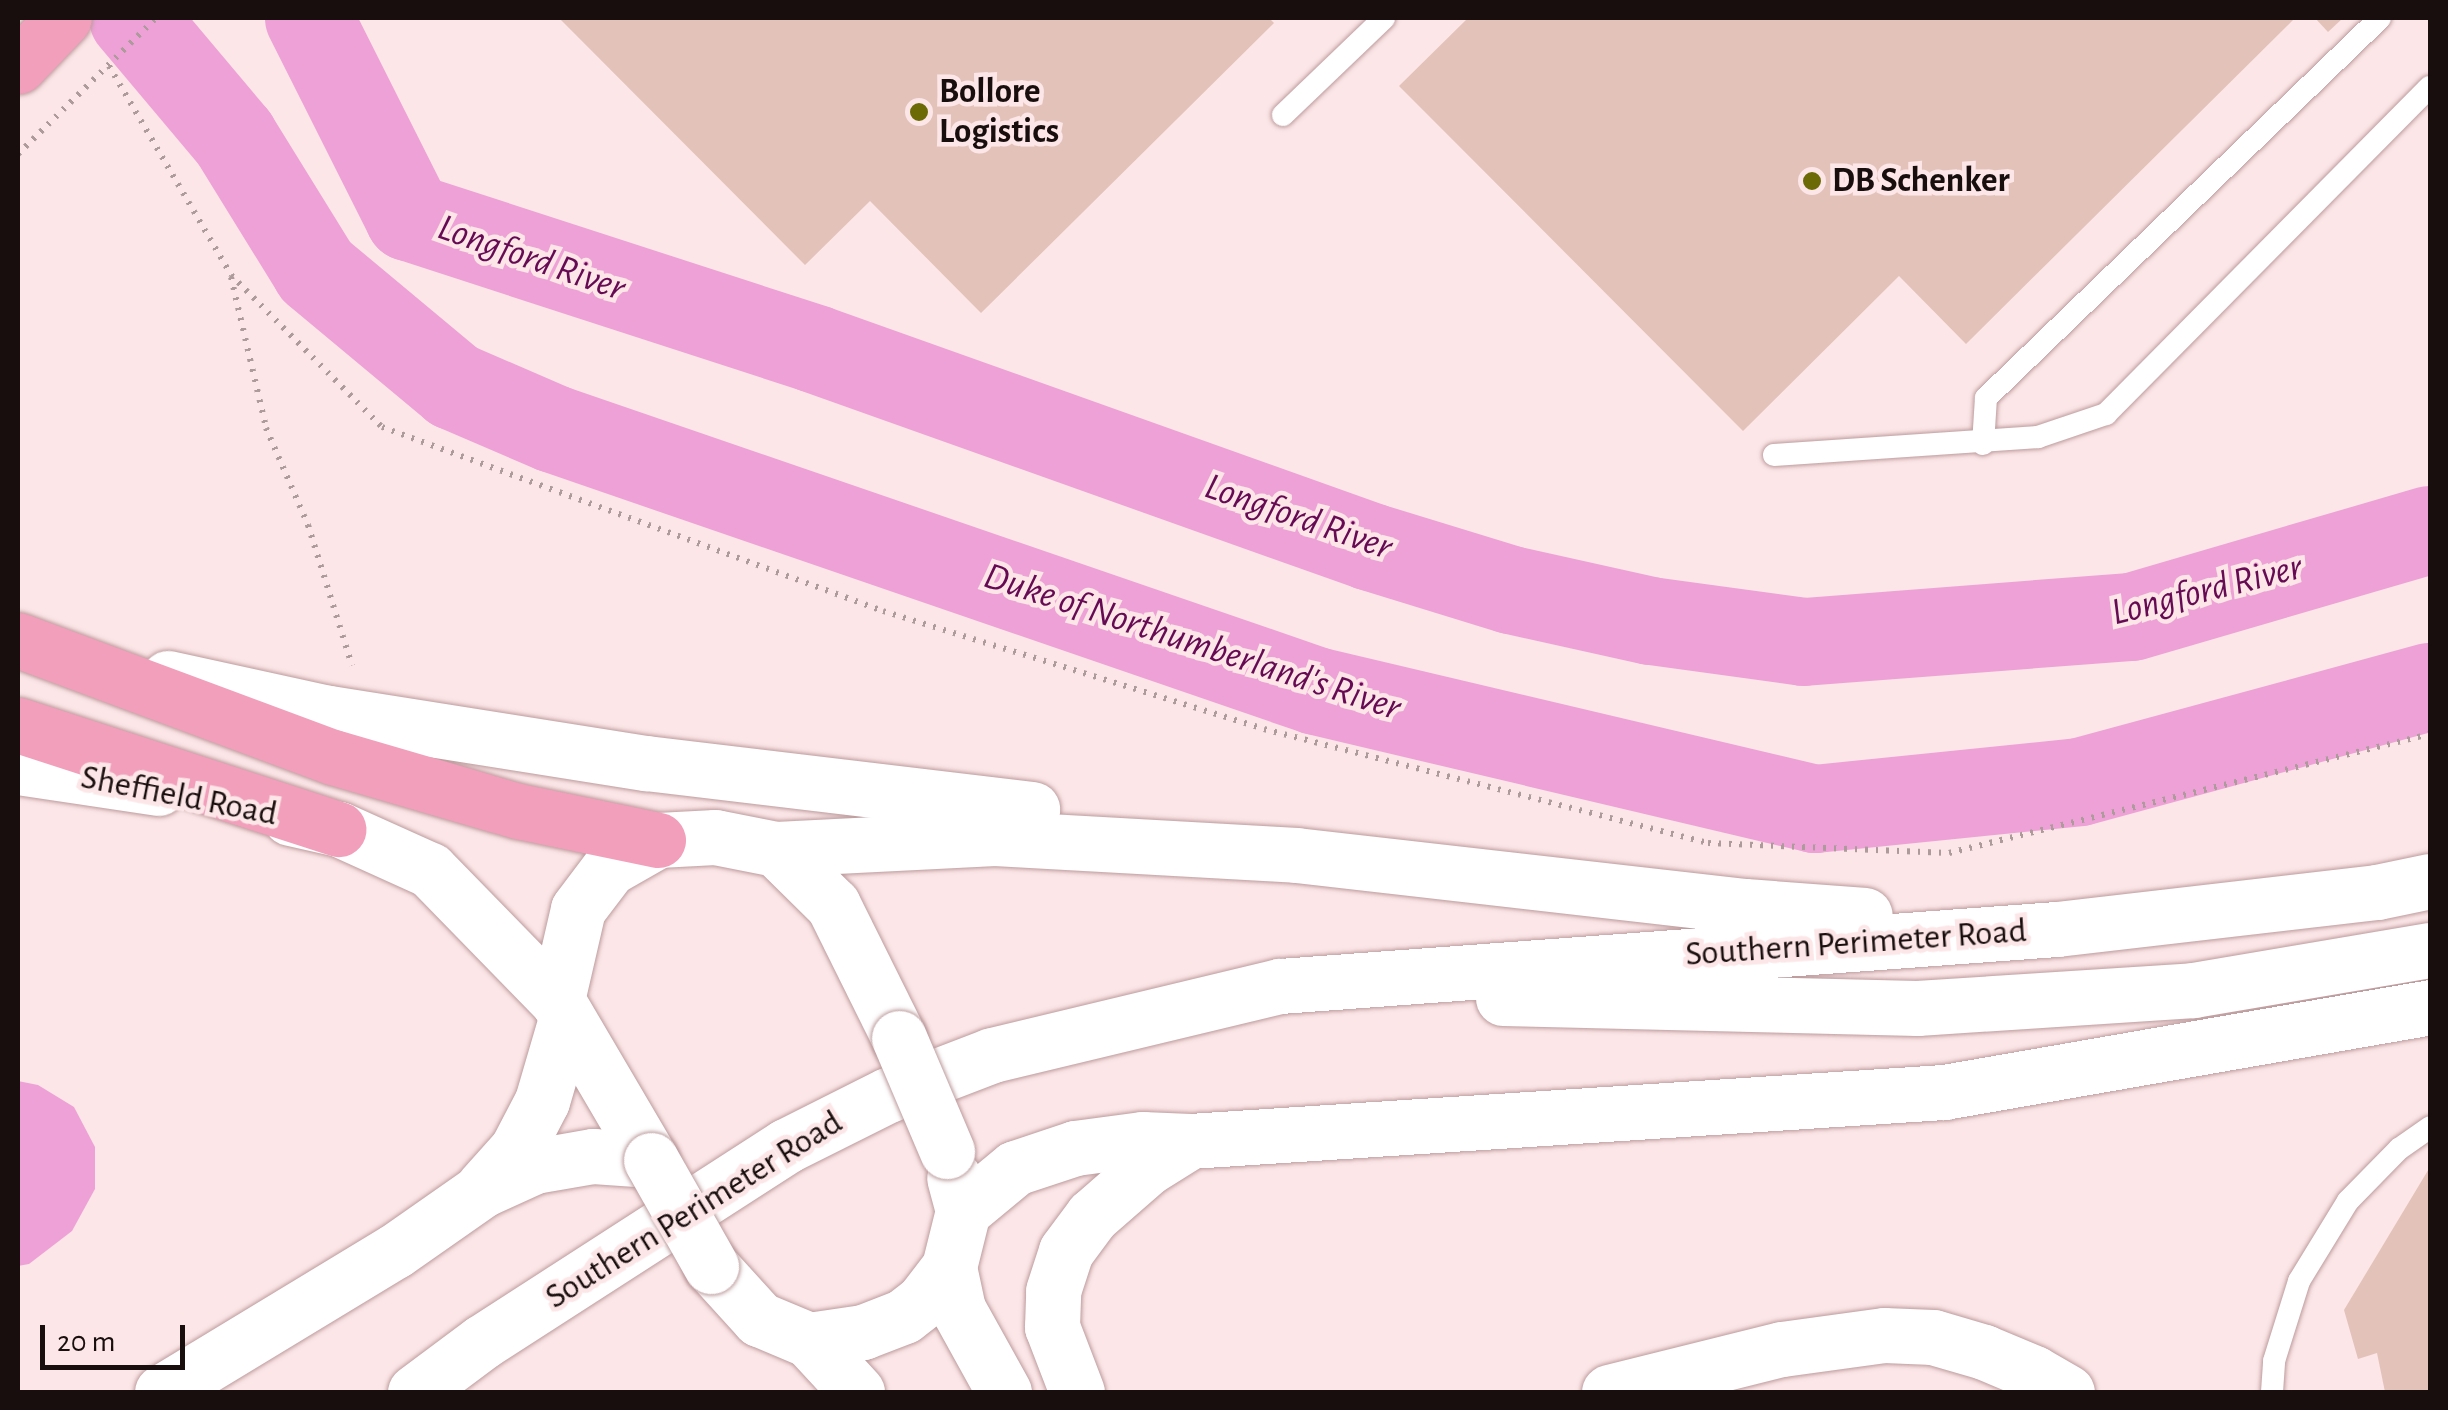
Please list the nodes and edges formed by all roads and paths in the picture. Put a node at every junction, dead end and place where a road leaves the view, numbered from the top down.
1 (156, 18) edge
2 (1384, 18) edge
3 (2380, 18) edge
4 (109, 66) junction
5 (2430, 87) edge
6 (1283, 114) dead end
7 (18, 154) edge
8 (231, 275) junction
9 (1982, 444) junction
10 (1774, 455) dead end
11 (35, 647) edge
12 (368, 719) junction
13 (18, 726) edge
14 (2430, 734) edge
15 (18, 767) edge
16 (339, 829) junction
17 (658, 840) junction
18 (776, 849) junction
19 (1296, 855) junction
20 (2430, 881) edge
21 (2057, 929) junction
22 (2430, 950) edge
23 (1280, 986) junction
24 (2430, 1008) edge
25 (562, 1009) junction
26 (2430, 1127) edge
27 (1190, 1141) junction
28 (651, 1160) junction
29 (482, 1190) junction
30 (962, 1212) junction
31 (949, 1267) junction
32 (809, 1340) junction
33 (162, 1392) edge
34 (416, 1392) edge
35 (857, 1392) edge
36 (1004, 1392) edge
37 (1077, 1392) edge
38 (1609, 1392) edge
39 (2067, 1392) edge
40 (2272, 1392) edge

1 - 4 path
2 - 6 lane
3 - 9 lane
4 - 7 path
4 - 8 path
5 - 9 lane
8 - 12 path
8 - 14 path
9 - 10 lane
11 - 12 street
11 - 17 highway
12 - 19 street
13 - 16 highway
15 - 16 street, Sheffield Road
16 - 25 street, Sheffield Road
17 - 18 street
17 - 25 street
18 - 19 street
18 - 30 street, bridge
19 - 21 street
20 - 21 street, Southern Perimeter Road
21 - 23 street, Southern Perimeter Road
22 - 23 street, Southern Perimeter Road
23 - 34 street, Southern Perimeter Road
24 - 27 street
25 - 28 street, Sheffield Road
25 - 29 street
26 - 40 lane
27 - 30 street
27 - 37 street
28 - 29 street
28 - 32 street, Sheffield Road, bridge
29 - 33 street
30 - 31 street
31 - 32 street
31 - 36 street
32 - 35 street
38 - 39 street

